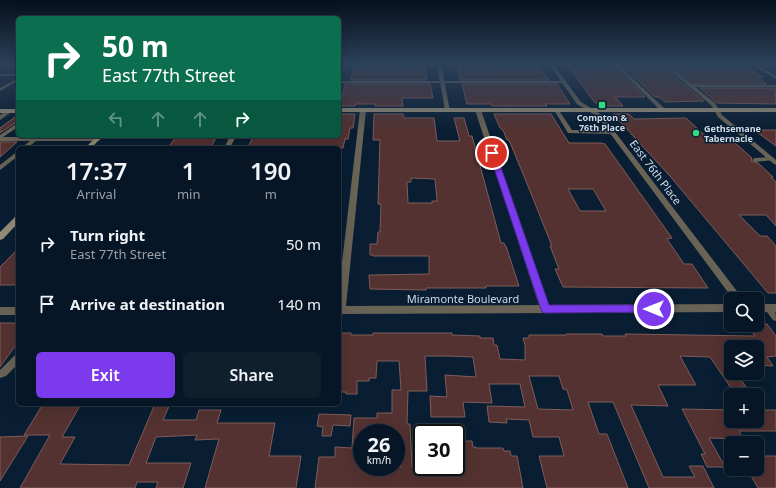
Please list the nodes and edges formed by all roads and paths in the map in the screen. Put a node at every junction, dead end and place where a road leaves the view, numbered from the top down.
1 (443, 87) edge
2 (567, 87) edge
3 (639, 87) edge
4 (692, 87) edge
5 (10, 110) junction
6 (16, 110) edge
7 (341, 110) edge
8 (363, 110) junction
9 (448, 110) junction
10 (478, 110) junction
11 (556, 110) junction
12 (591, 110) junction
13 (663, 110) junction
14 (716, 110) junction
15 (776, 110) edge
16 (0, 111) edge
17 (0, 118) edge
18 (16, 126) edge
19 (612, 132) junction
20 (0, 138) edge
21 (40, 138) edge
22 (98, 138) edge
23 (27, 146) edge
24 (90, 146) edge
25 (16, 155) edge
26 (755, 160) dead end
27 (774, 161) edge
28 (0, 168) edge
29 (16, 221) edge
30 (2, 234) edge
31 (733, 292) edge
32 (341, 301) edge
33 (724, 308) edge
34 (772, 308) edge
35 (545, 309) junction
36 (341, 310) edge
37 (0, 311) edge
38 (16, 311) edge
39 (776, 318) edge
40 (16, 360) edge
41 (0, 374) edge

1 - 9 street
2 - 12 street, East 76th Place
3 - 13 lane
4 - 14 street
5 - 6 main road
5 - 16 main road
5 - 17 street
7 - 8 main road
8 - 9 main road
8 - 32 street
9 - 10 main road
10 - 11 main road
10 - 35 street
11 - 12 main road
11 - 19 lane
12 - 13 main road
12 - 19 street, East 76th Place
13 - 14 main road
14 - 15 main road
14 - 27 street
18 - 20 lane
19 - 31 street, East 76th Place
20 - 21 lane
21 - 23 lane
22 - 24 main road
25 - 28 lane
26 - 27 lane
29 - 30 main road
33 - 35 street, Miramonte Boulevard
34 - 39 lane
35 - 36 street, Miramonte Boulevard
37 - 38 street
40 - 41 lane

